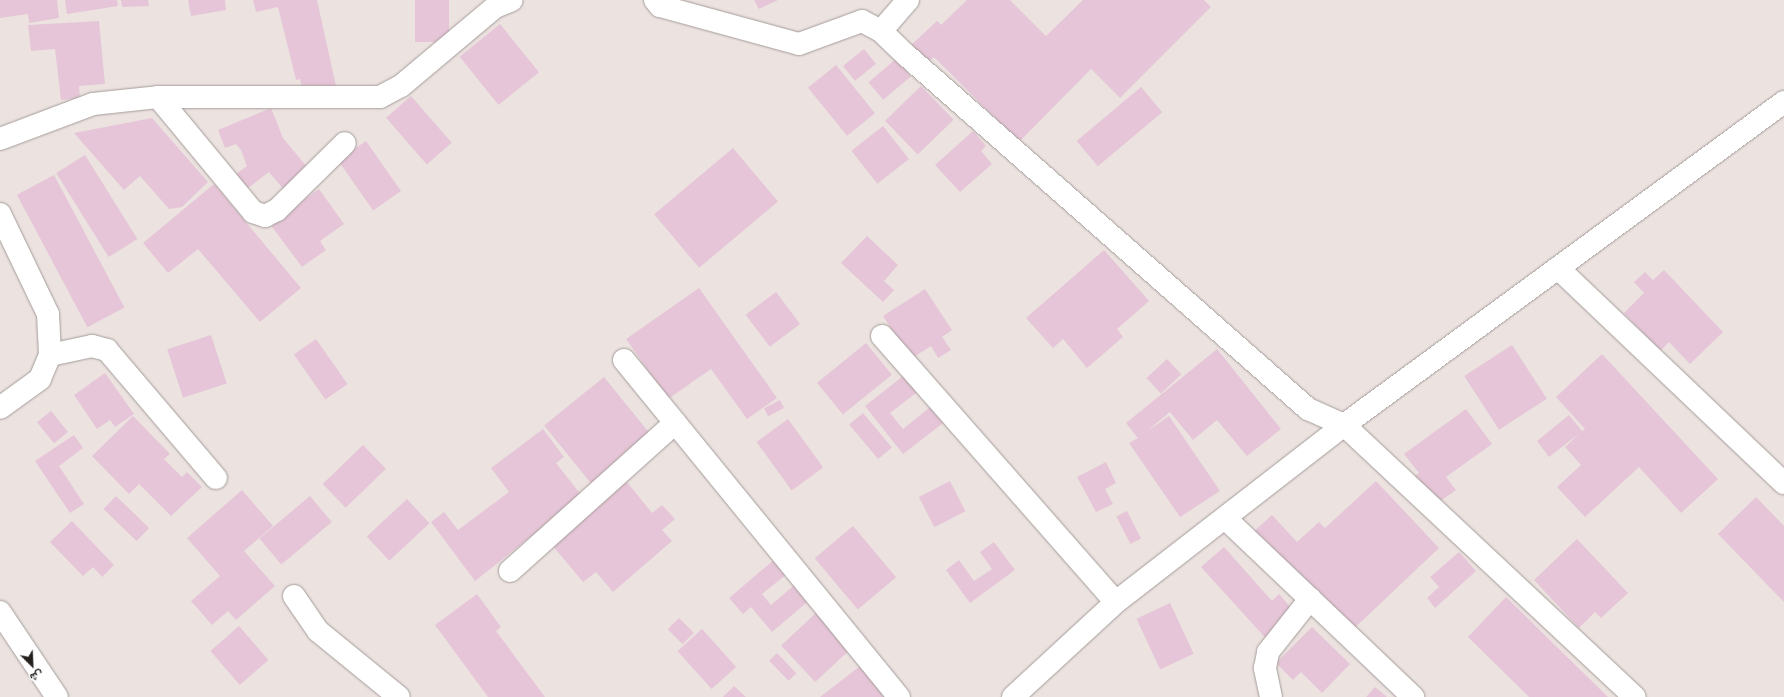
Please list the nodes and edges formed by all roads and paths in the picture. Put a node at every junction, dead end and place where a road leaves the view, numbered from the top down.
1 (512, 0) edge
2 (655, 0) edge
3 (908, 0) edge
4 (881, 31) junction
5 (158, 97) junction
6 (1784, 102) edge
7 (0, 139) edge
8 (345, 142) dead end
9 (0, 214) edge
10 (1558, 268) junction
11 (882, 336) dead end
12 (50, 355) junction
13 (624, 360) dead end
14 (0, 408) edge
15 (675, 423) junction
16 (1344, 425) junction
17 (216, 478) dead end
18 (1784, 483) edge
19 (1225, 518) junction
20 (510, 571) dead end
21 (294, 596) dead end
22 (1310, 599) junction
23 (1116, 602) junction
24 (0, 612) edge
25 (57, 697) edge
26 (399, 697) edge
27 (899, 697) edge
28 (1013, 697) edge
29 (1271, 697) edge
30 (1413, 697) edge
31 (1635, 697) edge

1 - 5 street
2 - 4 street
3 - 4 street
4 - 16 street
5 - 7 street
5 - 8 street
6 - 10 street
9 - 12 street
10 - 16 street
10 - 18 street
11 - 23 street
12 - 14 street
12 - 17 street
13 - 15 street
15 - 20 street
15 - 27 street
16 - 19 street
16 - 31 street
19 - 22 street
19 - 23 street
21 - 26 street
22 - 29 street
22 - 30 street
23 - 28 street
24 - 25 street

